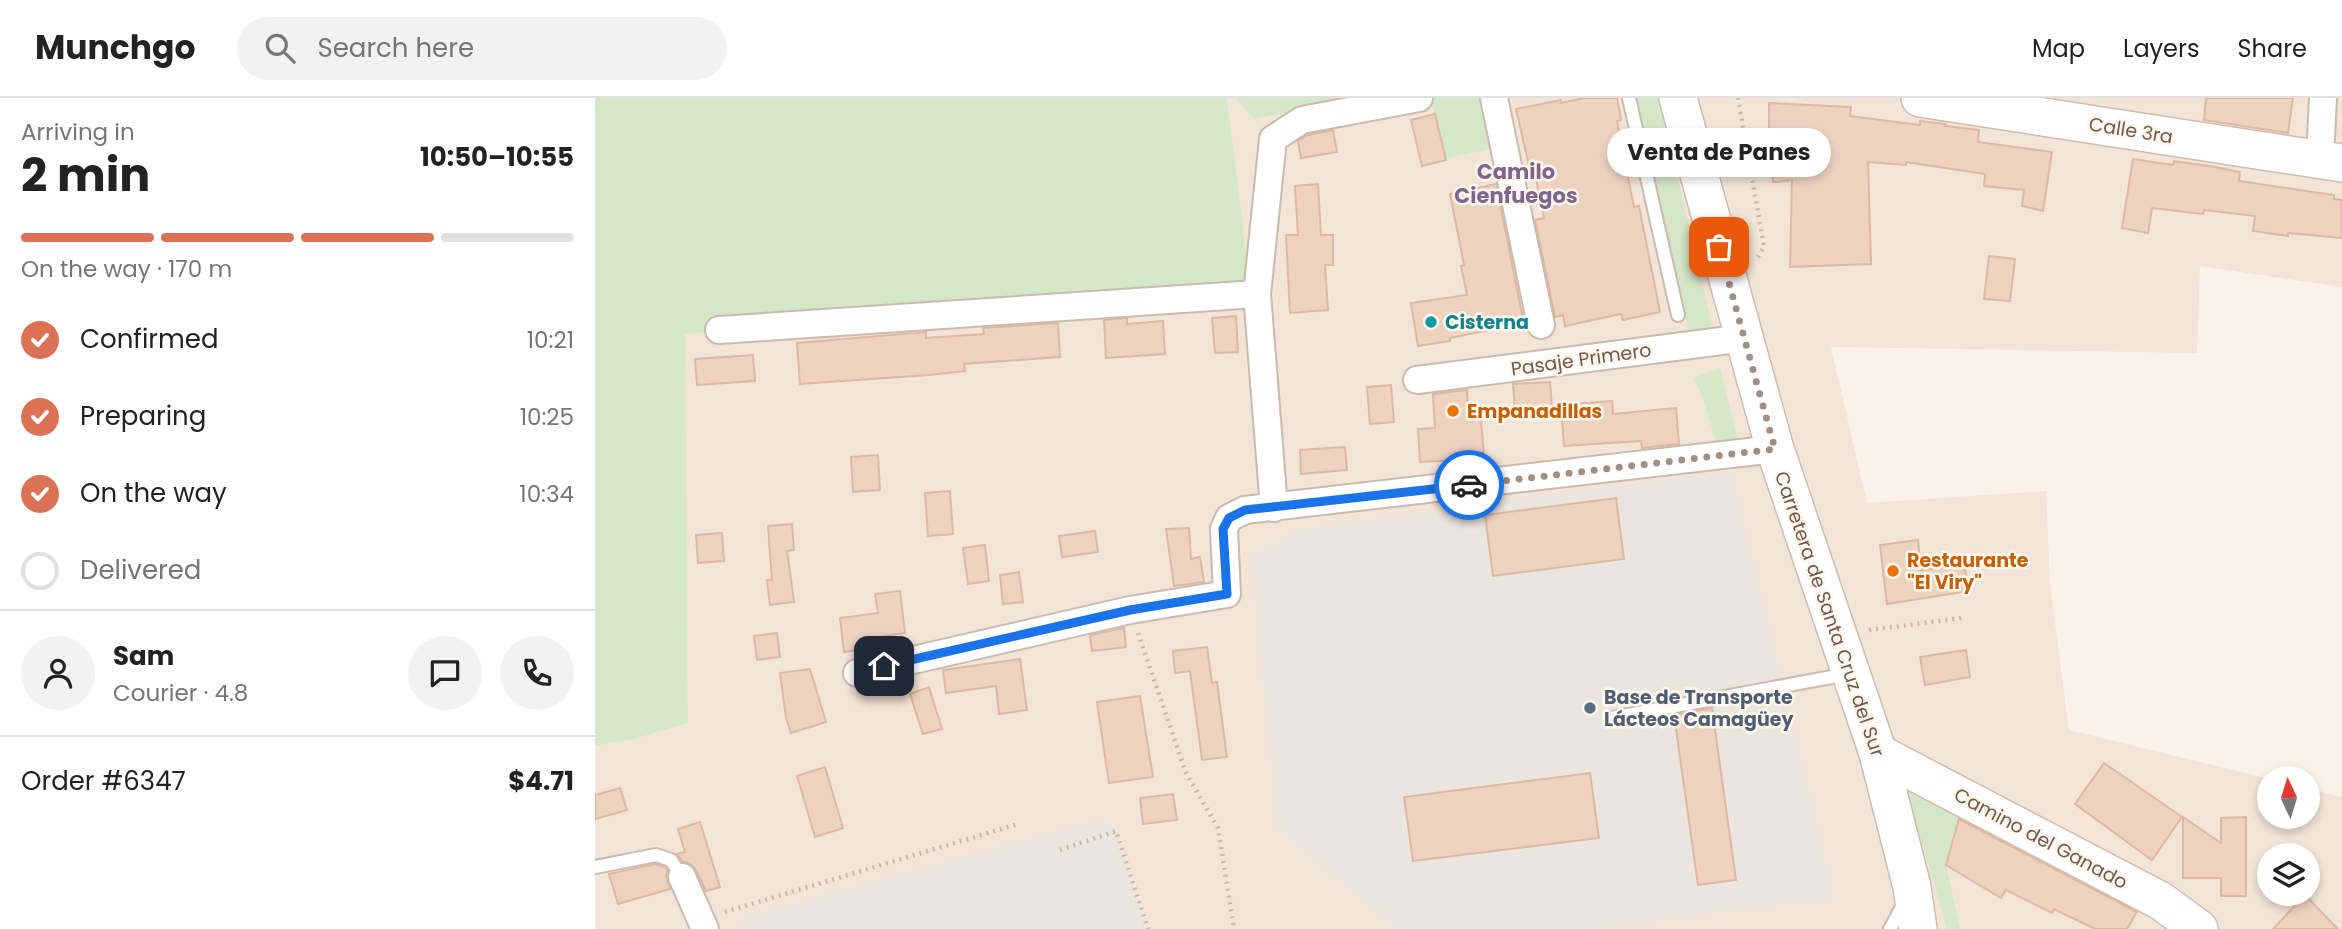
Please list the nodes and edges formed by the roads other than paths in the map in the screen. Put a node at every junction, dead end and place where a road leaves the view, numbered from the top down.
1 (1419, 98) edge
2 (1494, 98) edge
3 (1629, 98) edge
4 (1678, 98) edge
5 (1920, 98) edge
6 (2323, 98) edge
7 (2331, 161) edge
8 (1257, 294) junction
9 (1678, 315) dead end
10 (1541, 325) dead end
11 (719, 330) dead end
12 (1745, 338) junction
13 (1417, 380) dead end
14 (1775, 449) junction
15 (1274, 508) junction
16 (857, 673) dead end
17 (1850, 673) junction
18 (1611, 718) dead end
19 (1878, 753) junction
20 (595, 867) edge
21 (682, 877) joint
22 (1912, 887) junction
23 (703, 924) edge
24 (1890, 929) edge
25 (1918, 929) edge
26 (2199, 929) edge

1 - 8 street
2 - 10 street
3 - 9 lane
4 - 12 main road, Carretera de Santa Cruz del Sur
5 - 7 main road, Calle 3ra
6 - 7 street
8 - 11 street
8 - 15 street
12 - 13 street, Pasaje Primero
12 - 14 main road, Carretera de Santa Cruz del Sur
14 - 15 street
14 - 17 main road, Carretera de Santa Cruz del Sur
15 - 16 street
17 - 18 lane
17 - 19 main road, Carretera de Santa Cruz del Sur
19 - 22 main road, Carretera de Santa Cruz del Sur
19 - 26 main road, Camino del Ganado
20 - 21 lane
21 - 23 street
22 - 24 lane
22 - 25 main road, Carretera de Santa Cruz del Sur

